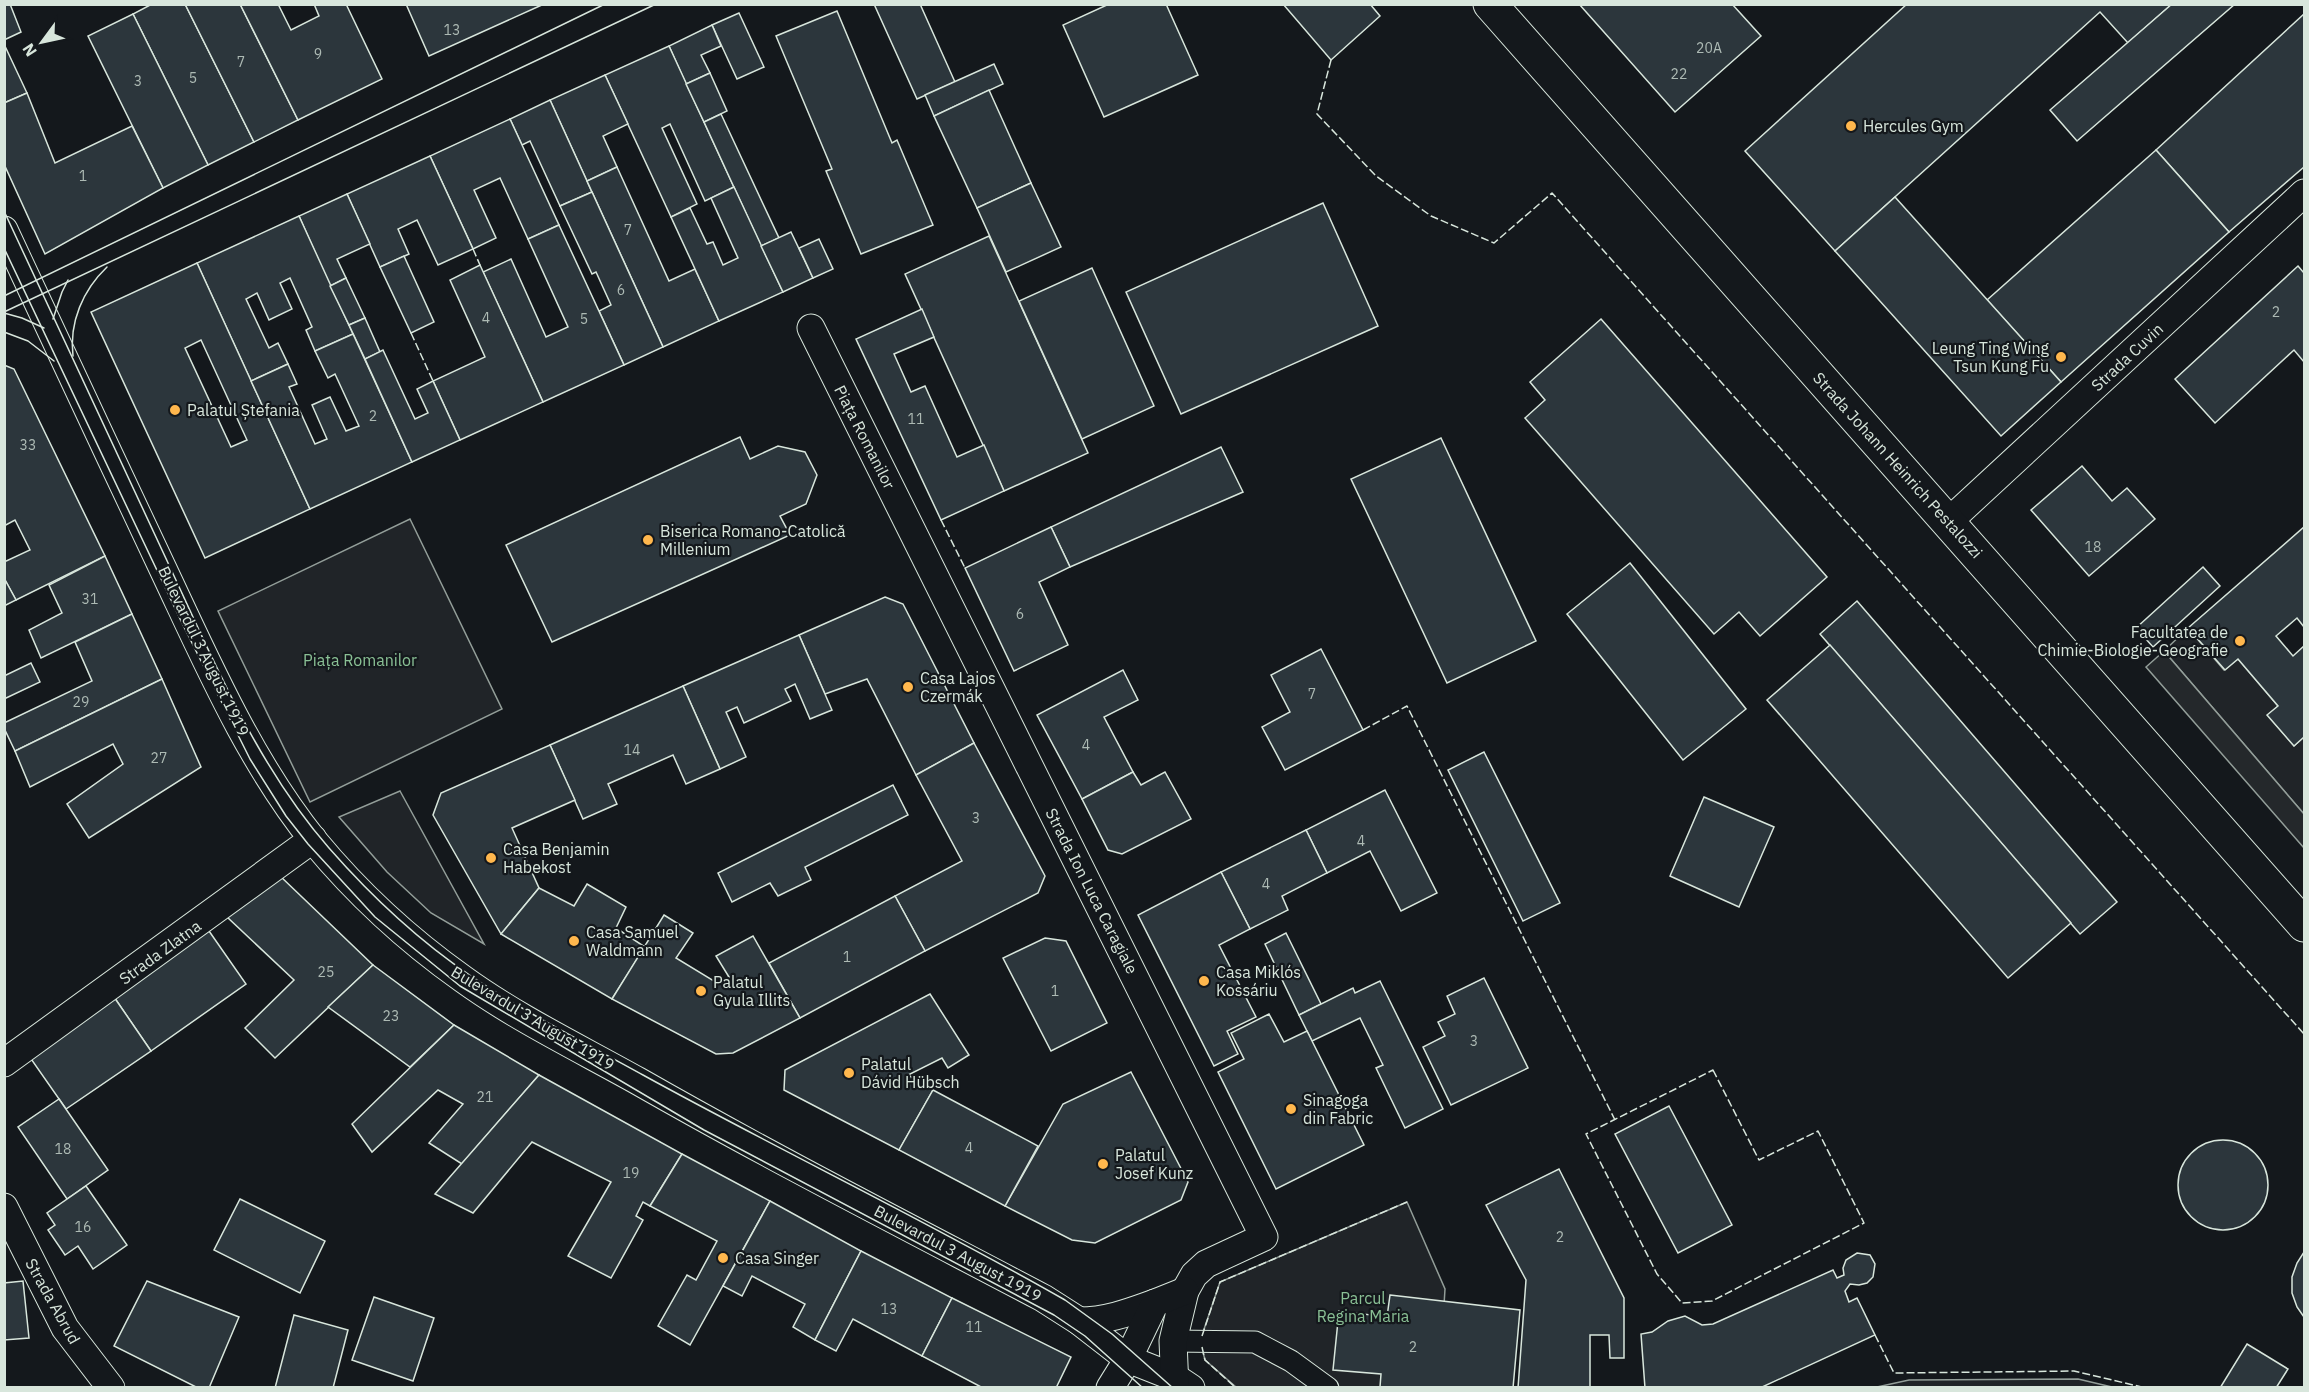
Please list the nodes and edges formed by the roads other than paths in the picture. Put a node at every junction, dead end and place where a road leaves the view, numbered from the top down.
1 (1490, 4) edge
2 (2304, 193) edge
3 (4, 230) edge
4 (811, 328) dead end
5 (1948, 522) junction
6 (920, 546) joint
7 (313, 839) junction
8 (2304, 925) edge
9 (4, 1063) edge
10 (4, 1207) edge
11 (1185, 1291) junction
12 (1155, 1303) junction
13 (1079, 1321) junction
14 (1173, 1341) junction
15 (1128, 1359) junction
16 (1180, 1384) edge
17 (111, 1388) edge
18 (1110, 1388) edge
19 (1143, 1388) edge
20 (1328, 1388) edge

1 - 5 main road, Strada Johann Heinrich Pestalozzi
2 - 5 street, Strada Cuvin
3 - 7 street, Bulevardul 3 August 1919
4 - 6 street, Piața Romanilor
5 - 8 main road, Strada Johann Heinrich Pestalozzi
6 - 11 street, Strada Ion Luca Caragiale
7 - 9 street, Strada Zlatna
7 - 13 street, Bulevardul 3 August 1919
10 - 17 street, Strada Abrud
11 - 12 street
11 - 14 street
12 - 13 street
12 - 15 street
13 - 15 street, Bulevardul 3 August 1919
14 - 16 street
14 - 20 street
15 - 16 street, Bulevardul 3 August 1919
15 - 18 street
15 - 19 street, Bulevardul 3 August 1919

